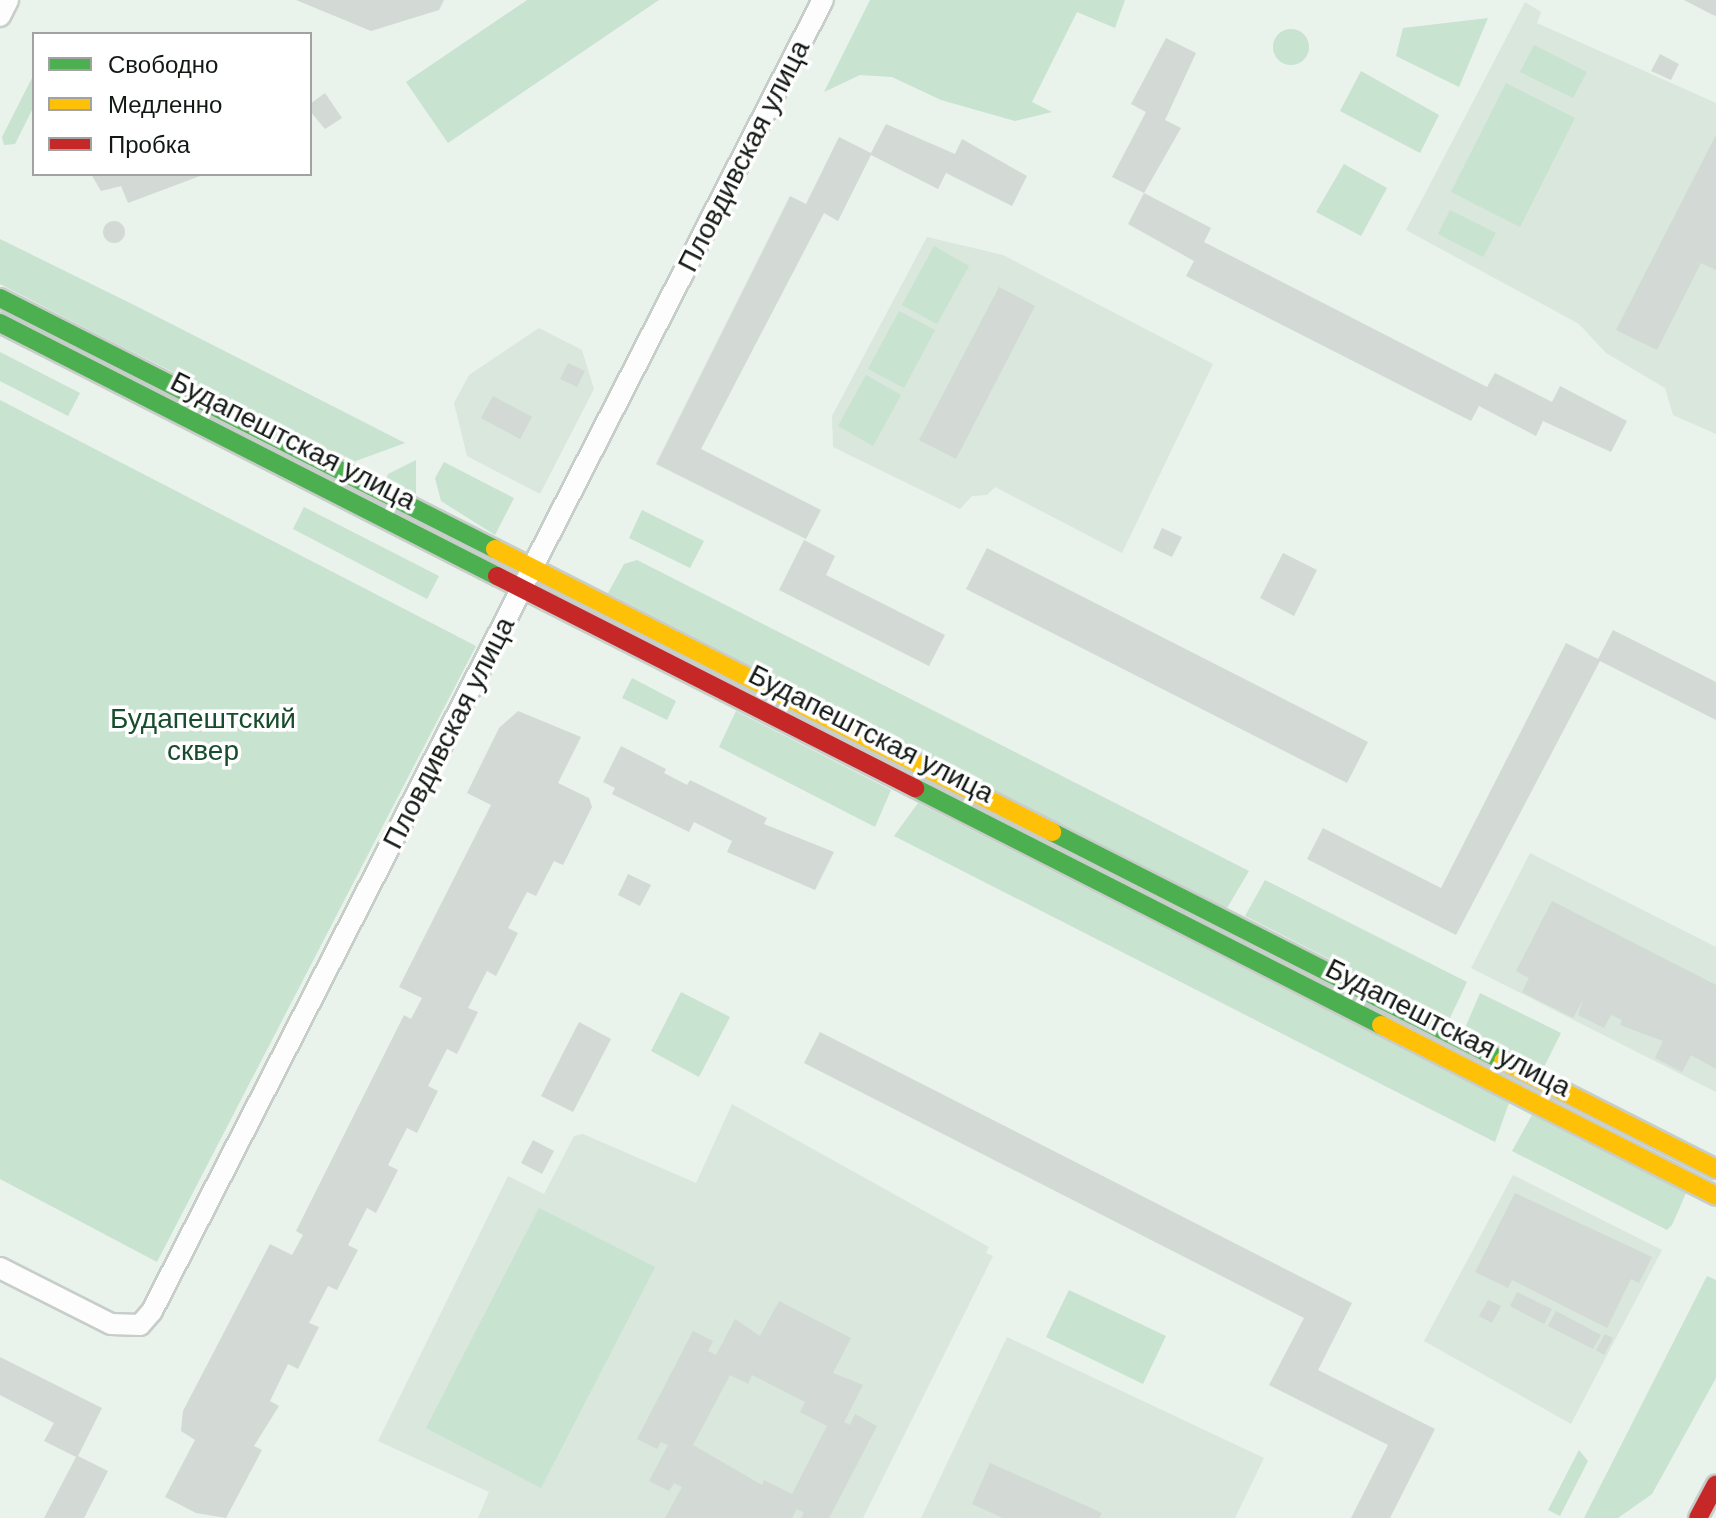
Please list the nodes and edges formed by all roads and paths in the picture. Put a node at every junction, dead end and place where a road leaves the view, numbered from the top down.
1 (8, 0) edge
2 (823, 0) edge
3 (0, 16) edge
4 (0, 298) edge
5 (0, 323) edge
6 (534, 568) junction
7 (524, 589) junction
8 (1716, 1169) edge
9 (1716, 1196) edge
10 (0, 1268) edge
11 (1716, 1484) edge
12 (1696, 1515) edge

1 - 3 street
2 - 6 street, Пловдивская улица
4 - 6 street, Будапештская улица
5 - 7 street, Будапештская улица
6 - 7 street, Пловдивская улица
6 - 8 street, Будапештская улица
7 - 9 street, Будапештская улица
7 - 10 street, Пловдивская улица
11 - 12 street

